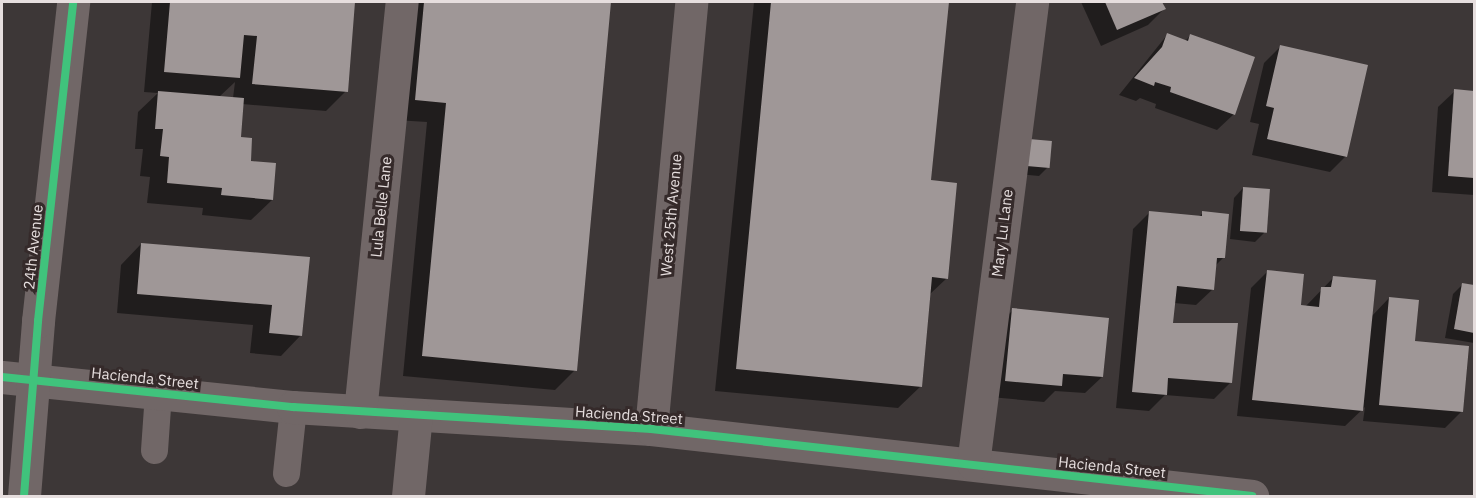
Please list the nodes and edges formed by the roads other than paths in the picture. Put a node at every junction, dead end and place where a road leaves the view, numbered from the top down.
1 (73, 2) edge
2 (402, 2) edge
3 (691, 2) edge
4 (1032, 2) edge
5 (2, 377) edge
6 (34, 380) junction
7 (158, 393) junction
8 (293, 407) junction
9 (360, 412) junction
10 (416, 415) junction
11 (651, 429) junction
12 (154, 450) dead end
13 (973, 464) junction
14 (286, 473) dead end
15 (1043, 485) edge
16 (24, 496) edge
17 (408, 496) edge
18 (1252, 496) edge

1 - 6 street, 24th Avenue
2 - 9 street, Lula Belle Lane
3 - 11 street, West 25th Avenue
4 - 13 street, Mary Lu Lane
5 - 6 street, Hacienda Street
6 - 7 street, Hacienda Street
6 - 16 street, 24th Avenue
7 - 8 street, Hacienda Street
7 - 12 lane
8 - 9 street, Hacienda Street
8 - 14 lane
9 - 10 street, Hacienda Street
10 - 11 street, Hacienda Street
10 - 17 street
11 - 13 street, Hacienda Street
13 - 15 street, Hacienda Street
15 - 18 street, Hacienda Street

